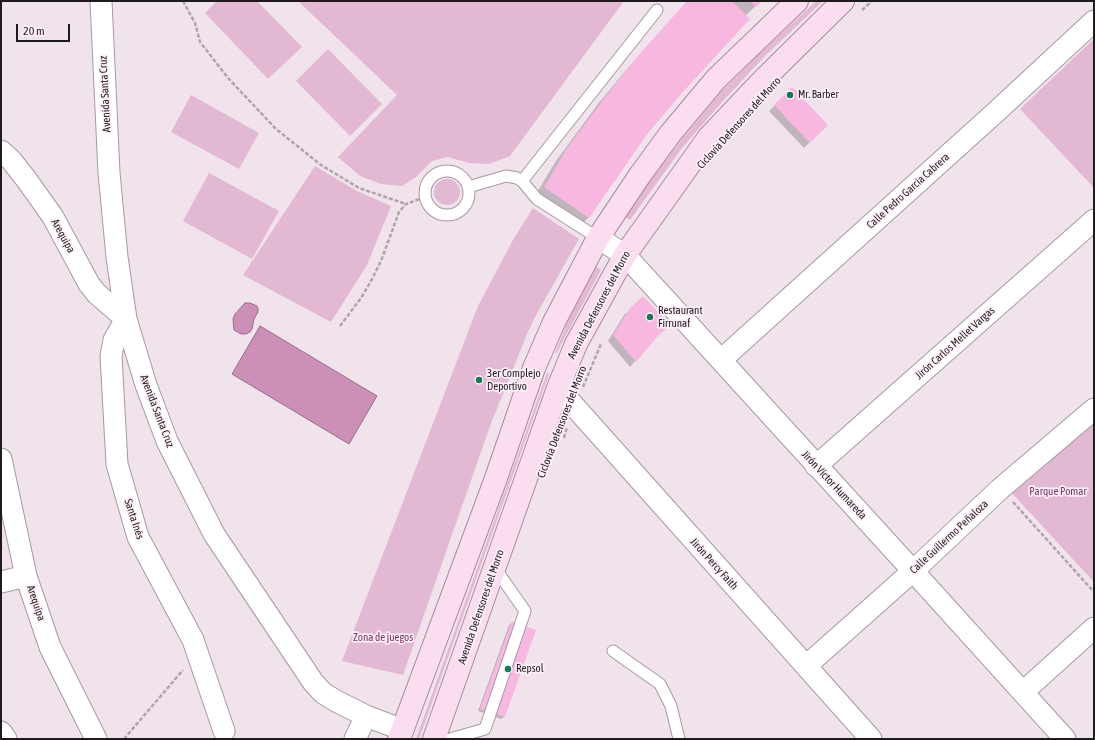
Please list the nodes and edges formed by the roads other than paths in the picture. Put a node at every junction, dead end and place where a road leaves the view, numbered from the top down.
1 (101, 1) edge
2 (797, 1) edge
3 (852, 6) edge
4 (657, 10) dead end
5 (1094, 21) edge
6 (1, 151) edge
7 (522, 180) junction
8 (468, 187) junction
9 (1094, 220) edge
10 (598, 238) junction
11 (624, 255) junction
12 (126, 319) junction
13 (721, 360) junction
14 (558, 388) junction
15 (1094, 409) edge
16 (1, 459) edge
17 (816, 466) junction
18 (495, 568) junction
19 (913, 571) junction
20 (26, 576) junction
21 (1, 582) edge
22 (1094, 628) edge
23 (613, 651) dead end
24 (806, 666) junction
25 (1023, 692) junction
26 (366, 716) junction
27 (224, 731) dead end
28 (1, 732) edge
29 (401, 734) edge
30 (6, 739) edge
31 (96, 739) edge
32 (355, 739) edge
33 (434, 739) edge
34 (450, 739) edge
35 (679, 739) edge
36 (871, 739) edge
37 (1065, 739) edge

1 - 12 street, Avenida Santa Cruz
2 - 10 main road
3 - 11 main road, Avenida Defensores del Morro
4 - 7 lane
5 - 13 street, Calle Pedro Garcia Cabrera
6 - 12 street, Arequipa
7 - 8 lane
7 - 10 lane
8 - 8 lane
9 - 17 street, Jirón Carlos Mellet Vargas
10 - 11 street, Jirón Víctor Humareda
10 - 29 main road
11 - 13 street, Jirón Víctor Humareda
11 - 14 main road, Avenida Defensores del Morro
12 - 26 street, Avenida Santa Cruz
12 - 27 street, Santa Inés
13 - 17 street, Jirón Víctor Humareda
14 - 18 main road, Avenida Defensores del Morro
14 - 24 street, Jirón Percy Faith
15 - 19 street, Calle Guillermo Peñaloza
16 - 20 street, Arequipa
17 - 19 street, Jirón Víctor Humareda
18 - 33 main road, Avenida Defensores del Morro
18 - 34 lane
19 - 24 street, Calle Guillermo Peñaloza
19 - 25 street, Jirón Víctor Humareda
20 - 21 street
20 - 31 street, Arequipa
22 - 25 street
23 - 35 lane
24 - 36 street, Jirón Percy Faith
25 - 37 street, Jirón Víctor Humareda
26 - 29 street, Avenida Santa Cruz
26 - 32 street
28 - 30 street

